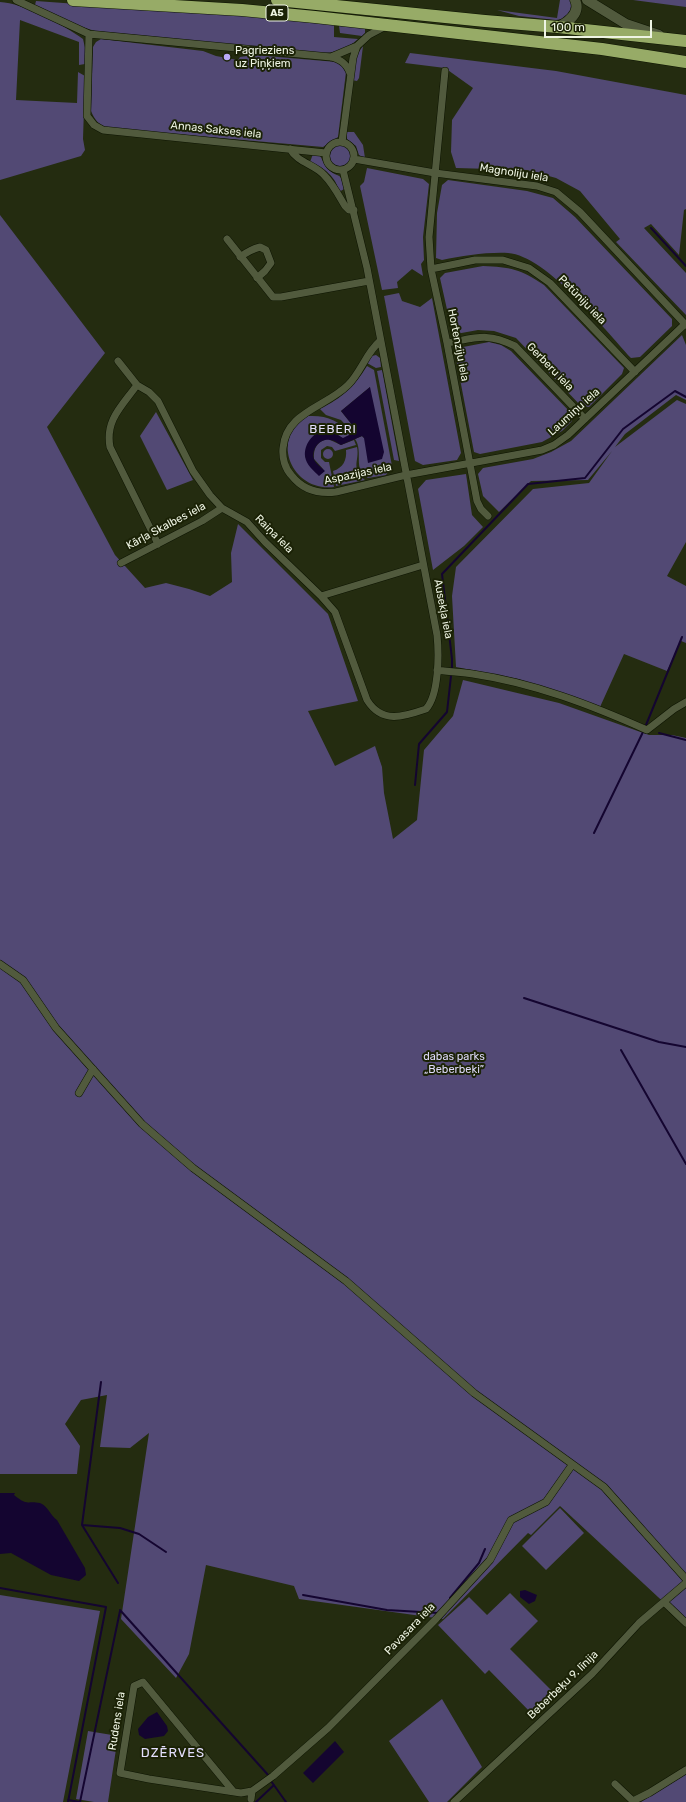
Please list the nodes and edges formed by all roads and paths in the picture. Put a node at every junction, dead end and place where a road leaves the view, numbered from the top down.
1 (16, 0) edge
2 (73, 0) edge
3 (277, 0) edge
4 (575, 0) edge
5 (587, 0) edge
6 (388, 25) junction
7 (558, 26) junction
8 (89, 34) junction
9 (668, 38) junction
10 (686, 41) edge
11 (357, 46) junction
12 (331, 57) junction
13 (686, 62) edge
14 (445, 71) dead end
15 (350, 73) junction
16 (342, 142) junction
17 (290, 149) junction
18 (326, 152) junction
19 (354, 159) junction
20 (343, 170) junction
21 (435, 173) junction
22 (354, 210) junction
23 (227, 239) dead end
24 (240, 257) junction
25 (432, 269) junction
26 (257, 278) junction
27 (369, 281) junction
28 (686, 325) edge
29 (380, 341) junction
30 (448, 343) junction
31 (118, 361) dead end
32 (635, 372) junction
33 (137, 385) junction
34 (585, 419) junction
35 (469, 464) junction
36 (406, 475) junction
37 (222, 508) junction
38 (488, 516) dead end
39 (158, 544) junction
40 (121, 563) dead end
41 (423, 565) junction
42 (320, 596) junction
43 (436, 670) junction
44 (686, 702) edge
45 (0, 964) edge
46 (93, 1069) junction
47 (79, 1093) dead end
48 (572, 1465) junction
49 (686, 1579) edge
50 (686, 1583) edge
51 (664, 1602) junction
52 (686, 1623) edge
53 (686, 1770) edge
54 (615, 1784) dead end
55 (252, 1791) junction
56 (233, 1792) junction
57 (251, 1799) dead end
58 (454, 1802) edge

1 - 8 street
2 - 6 highway, A5
3 - 7 highway, A5
4 - 7 main road
5 - 9 main road
6 - 11 street
6 - 13 highway, A5
7 - 9 highway, A5
8 - 12 street
8 - 17 street, Annas Sakses iela
9 - 10 highway, A5
11 - 12 street
11 - 15 street
12 - 15 street
14 - 21 street, Hortenziju iela
15 - 16 street
16 - 18 street
16 - 19 street
17 - 18 street, Annas Sakses iela
17 - 22 street
18 - 20 street
19 - 20 street
19 - 21 street, Magnoliju iela
20 - 22 street, Aspazijas iela
21 - 25 street, Hortenziju iela
21 - 28 street, Magnoliju iela
22 - 27 street, Aspazijas iela
23 - 24 street
24 - 26 street
24 - 26 street
25 - 30 street, Hortenziju iela
25 - 32 street, Petūniju iela
26 - 27 street
27 - 29 street, Aspazijas iela
28 - 32 street, Laumiņu iela
29 - 36 street, Aspazijas iela
29 - 36 street, Aspazijas iela
30 - 34 street, Gerberu iela
30 - 35 street, Hortenziju iela
31 - 33 street, Raiņa iela
32 - 34 street, Laumiņu iela
33 - 37 street, Raiņa iela
33 - 39 street
34 - 35 street, Laumiņu iela
35 - 36 street, Laumiņu iela
35 - 38 street, Hortenziju iela
36 - 41 street, Ausekļa iela
37 - 39 street, Kārļa Skalbes iela
37 - 42 street, Raiņa iela
39 - 40 street, Kārļa Skalbes iela
41 - 42 street
41 - 43 street, Ausekļa iela
42 - 43 street, Ausekļa iela
43 - 44 street
45 - 46 street
46 - 47 street
46 - 48 street
48 - 49 street
48 - 55 street, Pavasara iela
50 - 51 street, Beberbeķu 9. līnija
51 - 52 street
51 - 58 street, Beberbeķu 9. līnija
53 - 54 street
55 - 56 street, Rudens iela
55 - 57 street
56 - 56 street, Rudens iela

